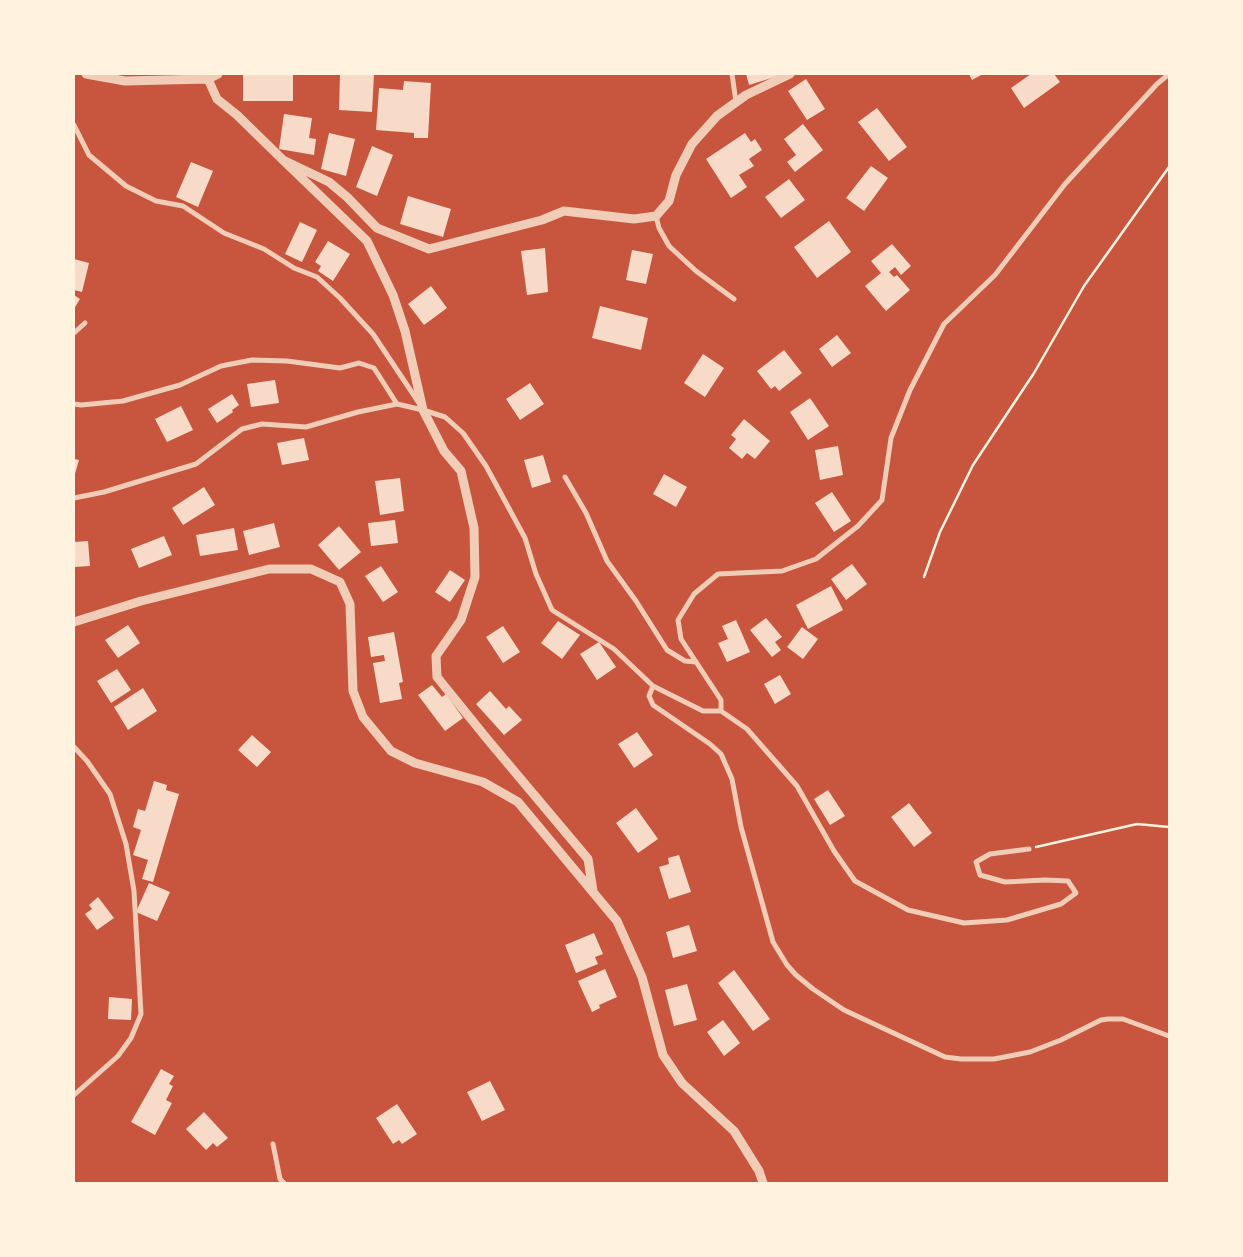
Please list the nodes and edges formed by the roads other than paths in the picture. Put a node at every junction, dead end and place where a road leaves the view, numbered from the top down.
1 (86, 74) edge
2 (218, 74) edge
3 (732, 74) edge
4 (790, 74) edge
5 (1169, 74) edge
6 (208, 79) junction
7 (736, 102) junction
8 (74, 125) edge
9 (283, 160) junction
10 (656, 216) junction
11 (734, 299) dead end
12 (85, 323) dead end
13 (74, 333) edge
14 (74, 404) edge
15 (397, 404) junction
16 (423, 410) junction
17 (565, 477) dead end
18 (74, 498) edge
19 (74, 622) edge
20 (696, 662) junction
21 (653, 686) junction
22 (721, 711) junction
23 (74, 747) edge
24 (1029, 849) road end
25 (594, 894) junction
26 (1169, 1036) edge
27 (74, 1095) edge
28 (272, 1144) dead end
29 (284, 1183) edge
30 (763, 1183) edge

1 - 6 street
2 - 6 street
3 - 7 street
4 - 7 street
5 - 20 street
6 - 9 street
7 - 10 street
8 - 16 street
9 - 10 street
9 - 16 street
10 - 11 street
12 - 13 street
14 - 15 street
15 - 16 street
15 - 18 street
16 - 21 street
16 - 25 street
17 - 20 street
19 - 25 street
20 - 22 street
21 - 22 street
21 - 26 street
22 - 24 street
23 - 27 street
25 - 30 street
28 - 29 street

